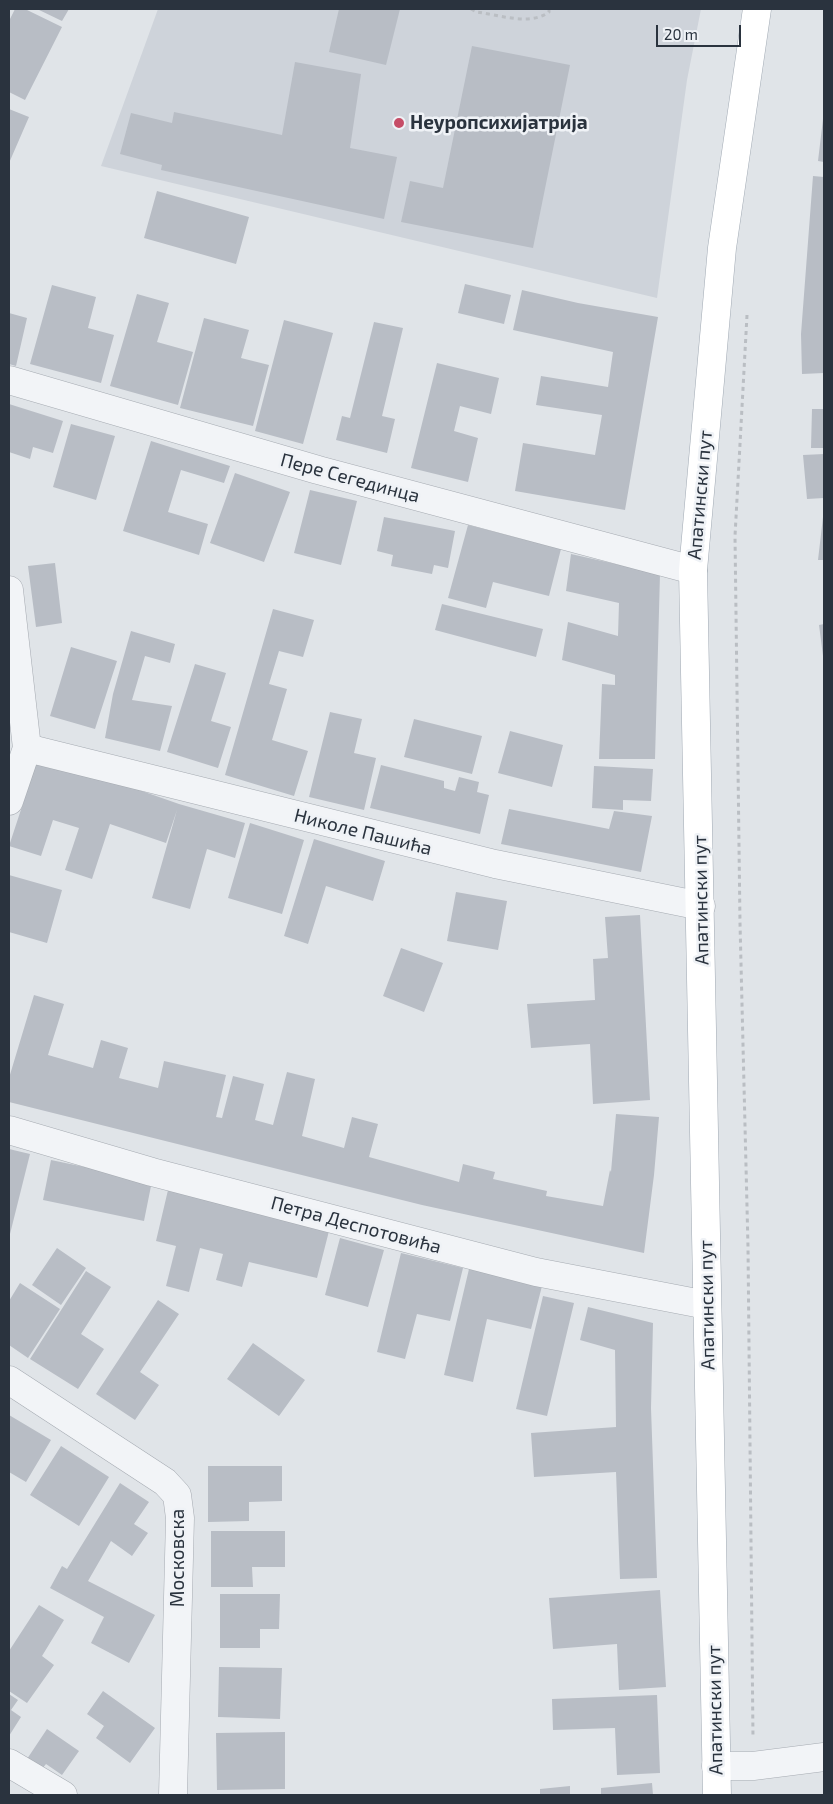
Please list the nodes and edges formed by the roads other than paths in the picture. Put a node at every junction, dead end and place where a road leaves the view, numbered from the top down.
1 (757, 9) edge
2 (9, 380) edge
3 (693, 570) junction
4 (9, 590) edge
5 (27, 748) junction
6 (9, 801) edge
7 (701, 906) junction
8 (9, 1130) edge
9 (707, 1306) junction
10 (9, 1380) edge
11 (824, 1756) edge
12 (9, 1763) edge
13 (716, 1766) junction
14 (63, 1795) edge
15 (173, 1795) edge
16 (717, 1795) edge

1 - 3 main road, Апатински пут
2 - 3 street, Пере Сегединца
3 - 7 main road, Апатински пут
4 - 5 street
5 - 6 street
5 - 7 street, Николе Пашића
7 - 9 main road, Апатински пут
8 - 9 street, Петра Деспотовића
9 - 13 main road, Апатински пут
10 - 15 street, Московска
11 - 13 street
12 - 14 street
13 - 16 main road, Апатински пут

